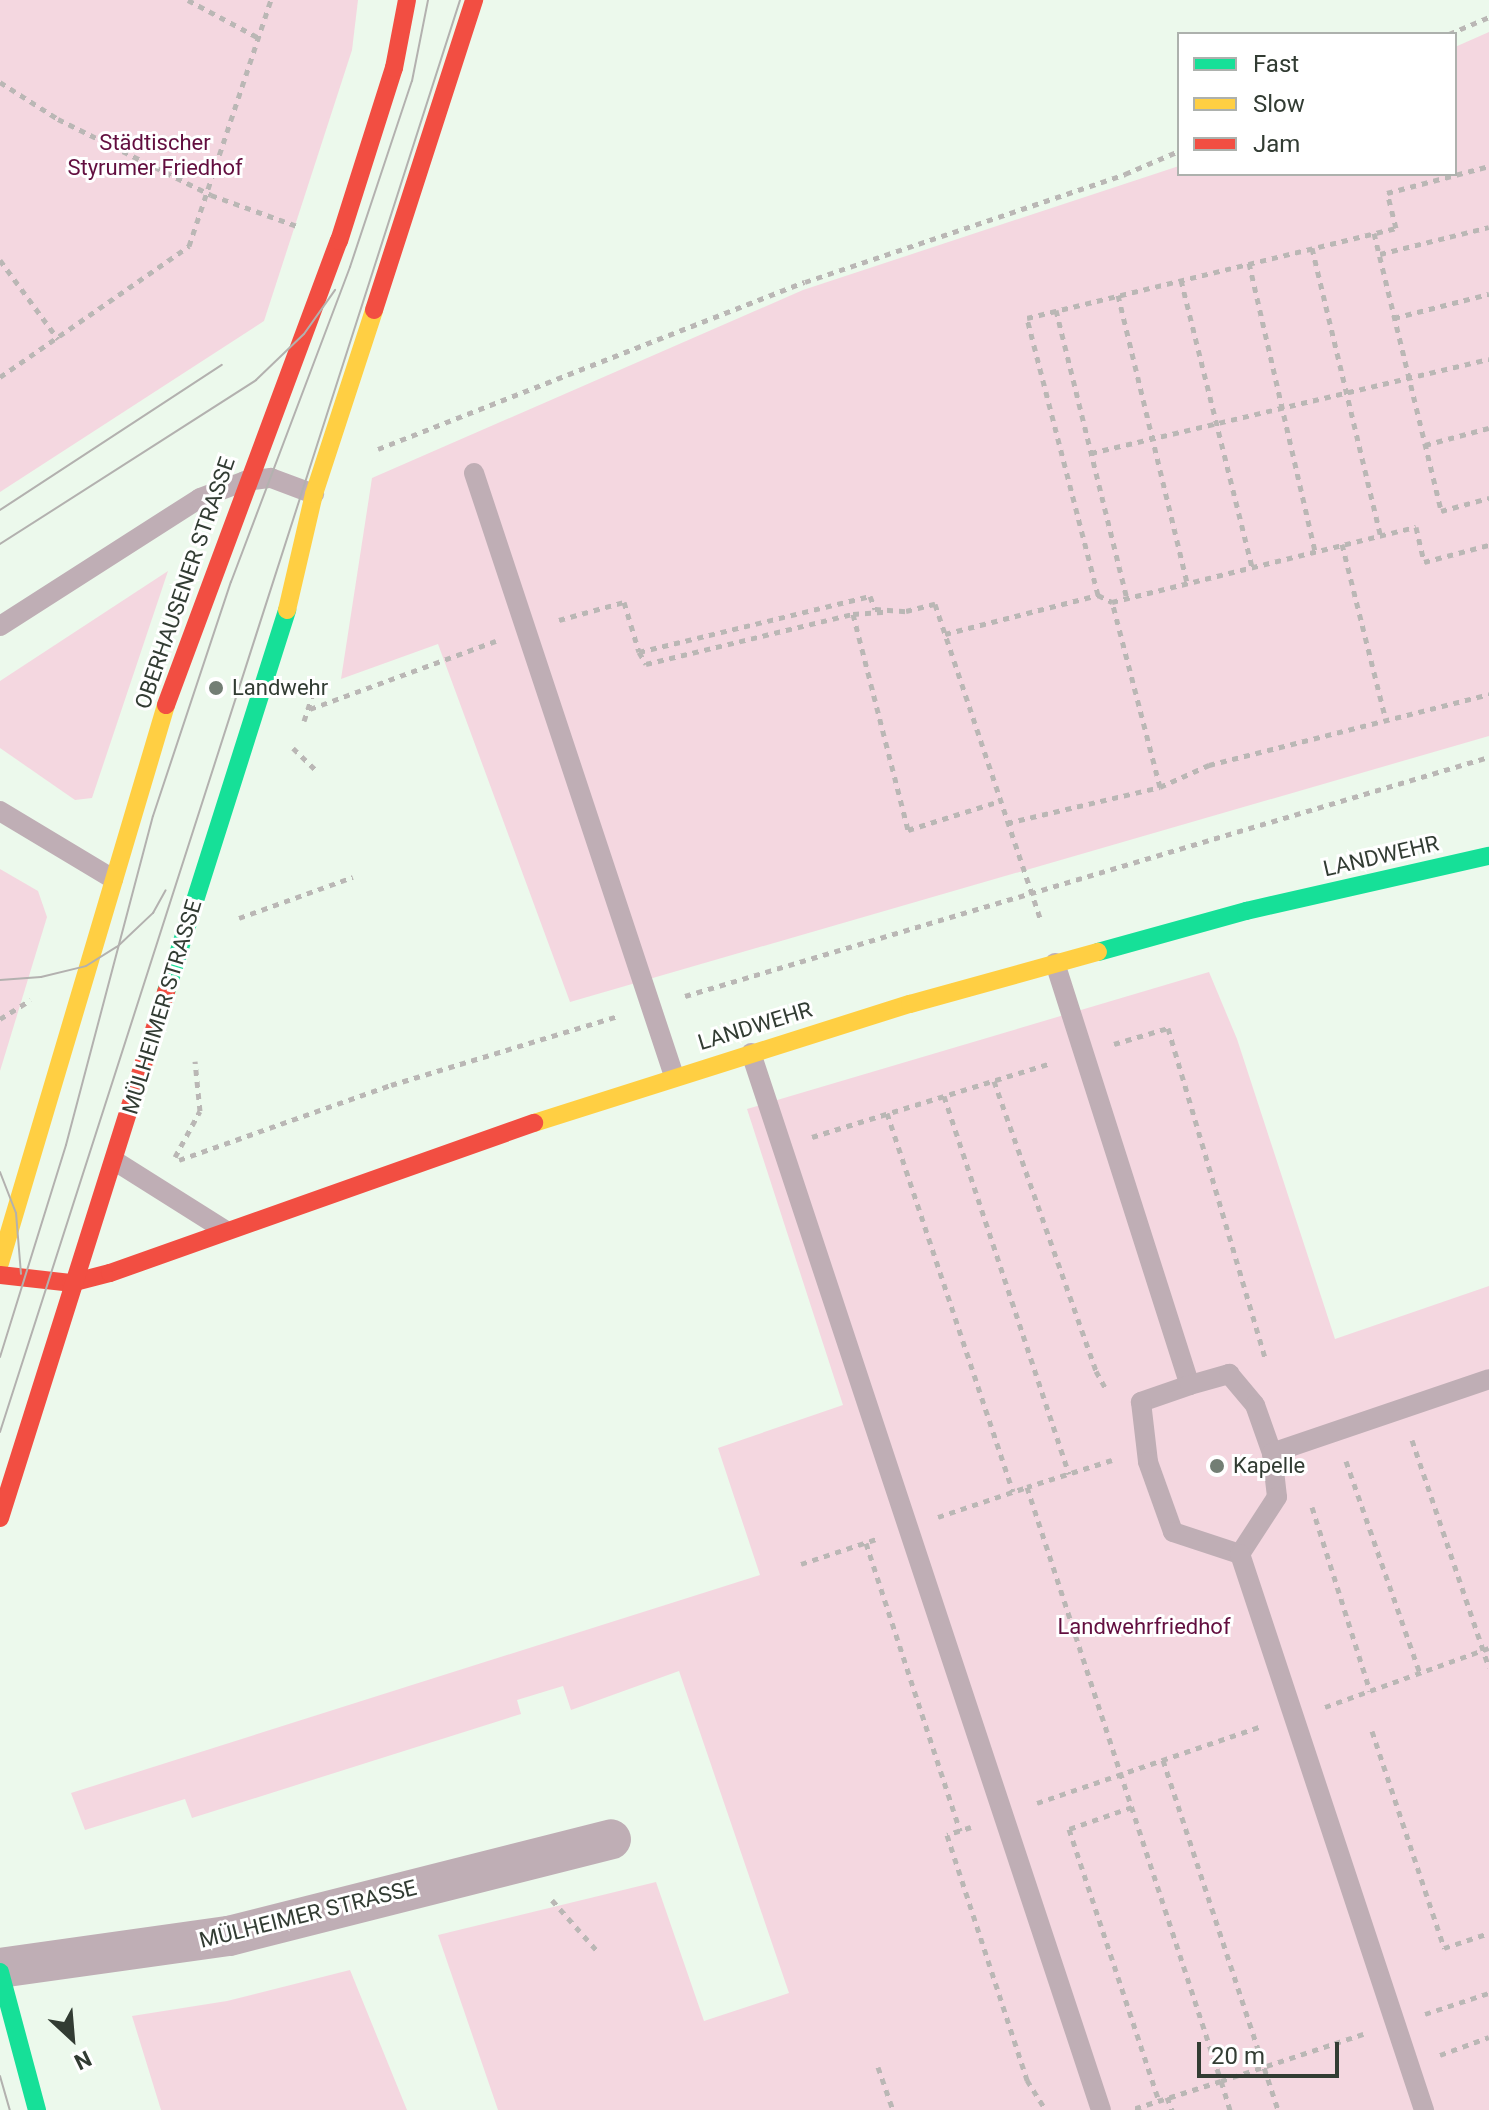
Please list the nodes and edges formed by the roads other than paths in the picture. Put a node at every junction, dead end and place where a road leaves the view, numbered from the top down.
1 (407, 0) edge
2 (474, 0) edge
3 (474, 473) dead end
4 (245, 481) junction
5 (314, 494) junction
6 (0, 626) edge
7 (0, 811) edge
8 (1489, 856) edge
9 (113, 879) junction
10 (1055, 963) junction
11 (751, 1053) junction
12 (674, 1076) junction
13 (115, 1161) junction
14 (227, 1231) junction
15 (0, 1263) edge
16 (0, 1275) edge
17 (71, 1283) junction
18 (1489, 1379) edge
19 (1190, 1385) junction
20 (1272, 1453) junction
21 (0, 1518) edge
22 (1240, 1554) junction
23 (611, 1839) dead end
24 (0, 1970) edge
25 (37, 2110) edge
26 (1101, 2110) edge
27 (1424, 2110) edge

1 - 4 main road, OBERHAUSENER STRASSE
2 - 5 main road
3 - 12 lane
4 - 5 lane
4 - 6 lane
4 - 9 main road, OBERHAUSENER STRASSE
5 - 13 main road, MÜLHEIMER STRASSE
7 - 9 lane
8 - 10 main road, LANDWEHR
9 - 15 main road, OBERHAUSENER STRASSE
10 - 11 main road, LANDWEHR
10 - 19 lane
11 - 12 main road, LANDWEHR
11 - 26 lane
12 - 14 main road, LANDWEHR
13 - 14 lane
13 - 17 main road, MÜLHEIMER STRASSE
14 - 17 main road, LANDWEHR
16 - 17 main road, LANDWEHR
17 - 21 main road, MÜLHEIMER STRASSE
18 - 20 lane
19 - 20 lane
19 - 22 lane
20 - 22 lane
22 - 27 lane
23 - 24 street, MÜLHEIMER STRASSE
24 - 25 main road, MÜLHEIMER STRASSE

